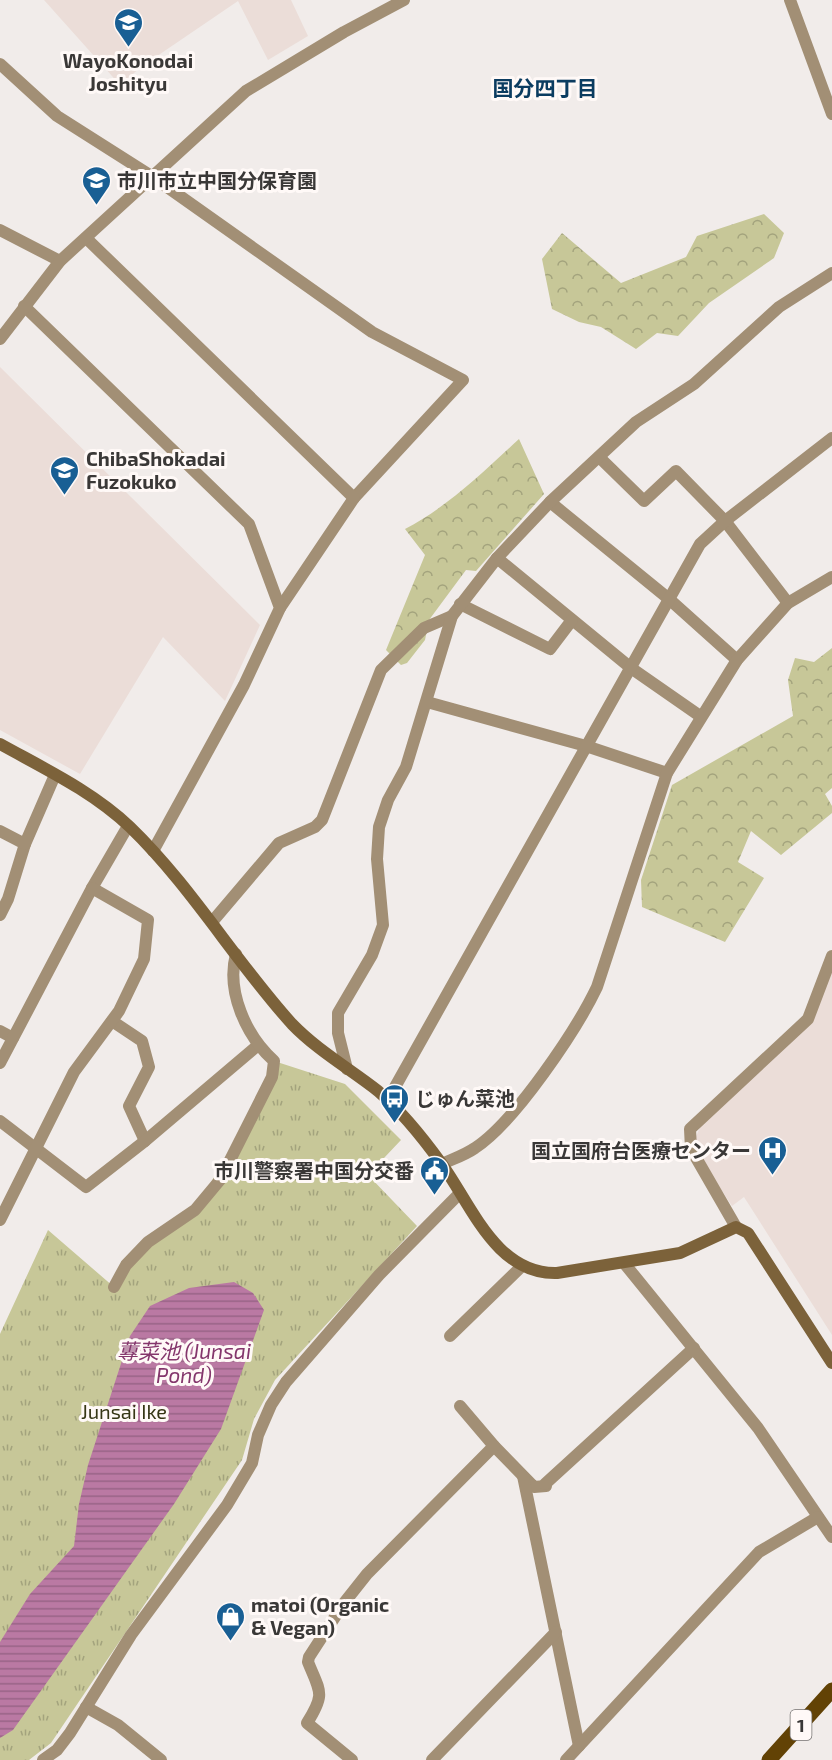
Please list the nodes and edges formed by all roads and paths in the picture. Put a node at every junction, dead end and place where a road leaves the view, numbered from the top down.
1 (404, 0) edge
2 (790, 0) edge
3 (0, 64) edge
4 (832, 114) edge
5 (153, 177) junction
6 (0, 230) edge
7 (86, 238) junction
8 (60, 261) junction
9 (832, 273) edge
10 (24, 306) junction
11 (0, 339) edge
12 (832, 438) edge
13 (599, 457) junction
14 (354, 498) junction
15 (550, 502) junction
16 (725, 521) junction
17 (497, 558) junction
18 (832, 576) edge
19 (669, 599) junction
20 (788, 603) junction
21 (460, 604) junction
22 (280, 608) junction
23 (452, 616) junction
24 (572, 620) junction
25 (737, 660) junction
26 (631, 668) junction
27 (427, 702) junction
28 (700, 716) junction
29 (0, 744) edge
30 (586, 746) junction
31 (667, 772) junction
32 (56, 775) junction
33 (128, 826) junction
34 (0, 831) edge
35 (25, 844) junction
36 (153, 851) junction
37 (92, 888) junction
38 (0, 915) edge
39 (212, 922) junction
40 (236, 954) junction
41 (832, 956) edge
42 (112, 1021) junction
43 (0, 1031) edge
44 (13, 1038) junction
45 (257, 1046) junction
46 (0, 1063) edge
47 (346, 1069) junction
48 (395, 1087) dead end
49 (0, 1121) edge
50 (145, 1141) junction
51 (35, 1148) junction
52 (442, 1164) junction
53 (460, 1193) junction
54 (0, 1220) edge
55 (736, 1227) junction
56 (624, 1263) junction
57 (522, 1266) junction
58 (114, 1287) dead end
59 (450, 1336) dead end
60 (694, 1348) junction
61 (832, 1363) edge
62 (460, 1406) dead end
63 (494, 1446) junction
64 (523, 1476) junction
65 (818, 1517) junction
66 (832, 1537) edge
67 (556, 1632) junction
68 (832, 1690) edge
69 (87, 1707) junction
70 (579, 1746) junction
71 (43, 1760) edge
72 (161, 1760) edge
73 (352, 1760) edge
74 (432, 1760) edge
75 (566, 1760) edge
76 (769, 1760) edge

1 - 5 street
2 - 4 street
3 - 5 street
5 - 7 street
5 - 14 street
6 - 8 street
7 - 8 street
7 - 14 street
8 - 10 street
9 - 13 street
10 - 11 street
10 - 22 street
12 - 16 street
13 - 15 street
13 - 16 street
14 - 22 street
15 - 17 street
15 - 19 street
16 - 19 street
16 - 20 street
17 - 21 street
17 - 24 street
18 - 20 street
19 - 25 street
19 - 26 street
20 - 25 street
21 - 23 street
21 - 24 street
22 - 36 street
23 - 27 street
23 - 39 street
24 - 26 street
25 - 28 street
26 - 28 street
26 - 30 street
27 - 30 street
27 - 47 street
28 - 31 street
29 - 32 street
30 - 31 street
30 - 48 street
31 - 52 street
32 - 33 street
32 - 35 street
33 - 36 street
33 - 37 street
34 - 35 street
35 - 38 street
36 - 39 street
37 - 42 street
37 - 44 street
39 - 40 street
40 - 45 street
40 - 47 street
41 - 55 street
42 - 50 street
42 - 51 street
43 - 44 street
44 - 46 street
45 - 50 street
45 - 58 street
47 - 52 street
49 - 51 street
50 - 51 street
51 - 54 street
52 - 53 street
53 - 57 street
53 - 69 street
55 - 56 street
55 - 61 street
56 - 57 street
56 - 60 street
57 - 59 street
60 - 64 street
60 - 65 street
62 - 63 street
63 - 64 street
63 - 73 street
64 - 67 street
65 - 66 street
65 - 70 street
67 - 70 street
67 - 74 street
68 - 76 main road, 1
69 - 71 street
69 - 72 street
70 - 75 street

